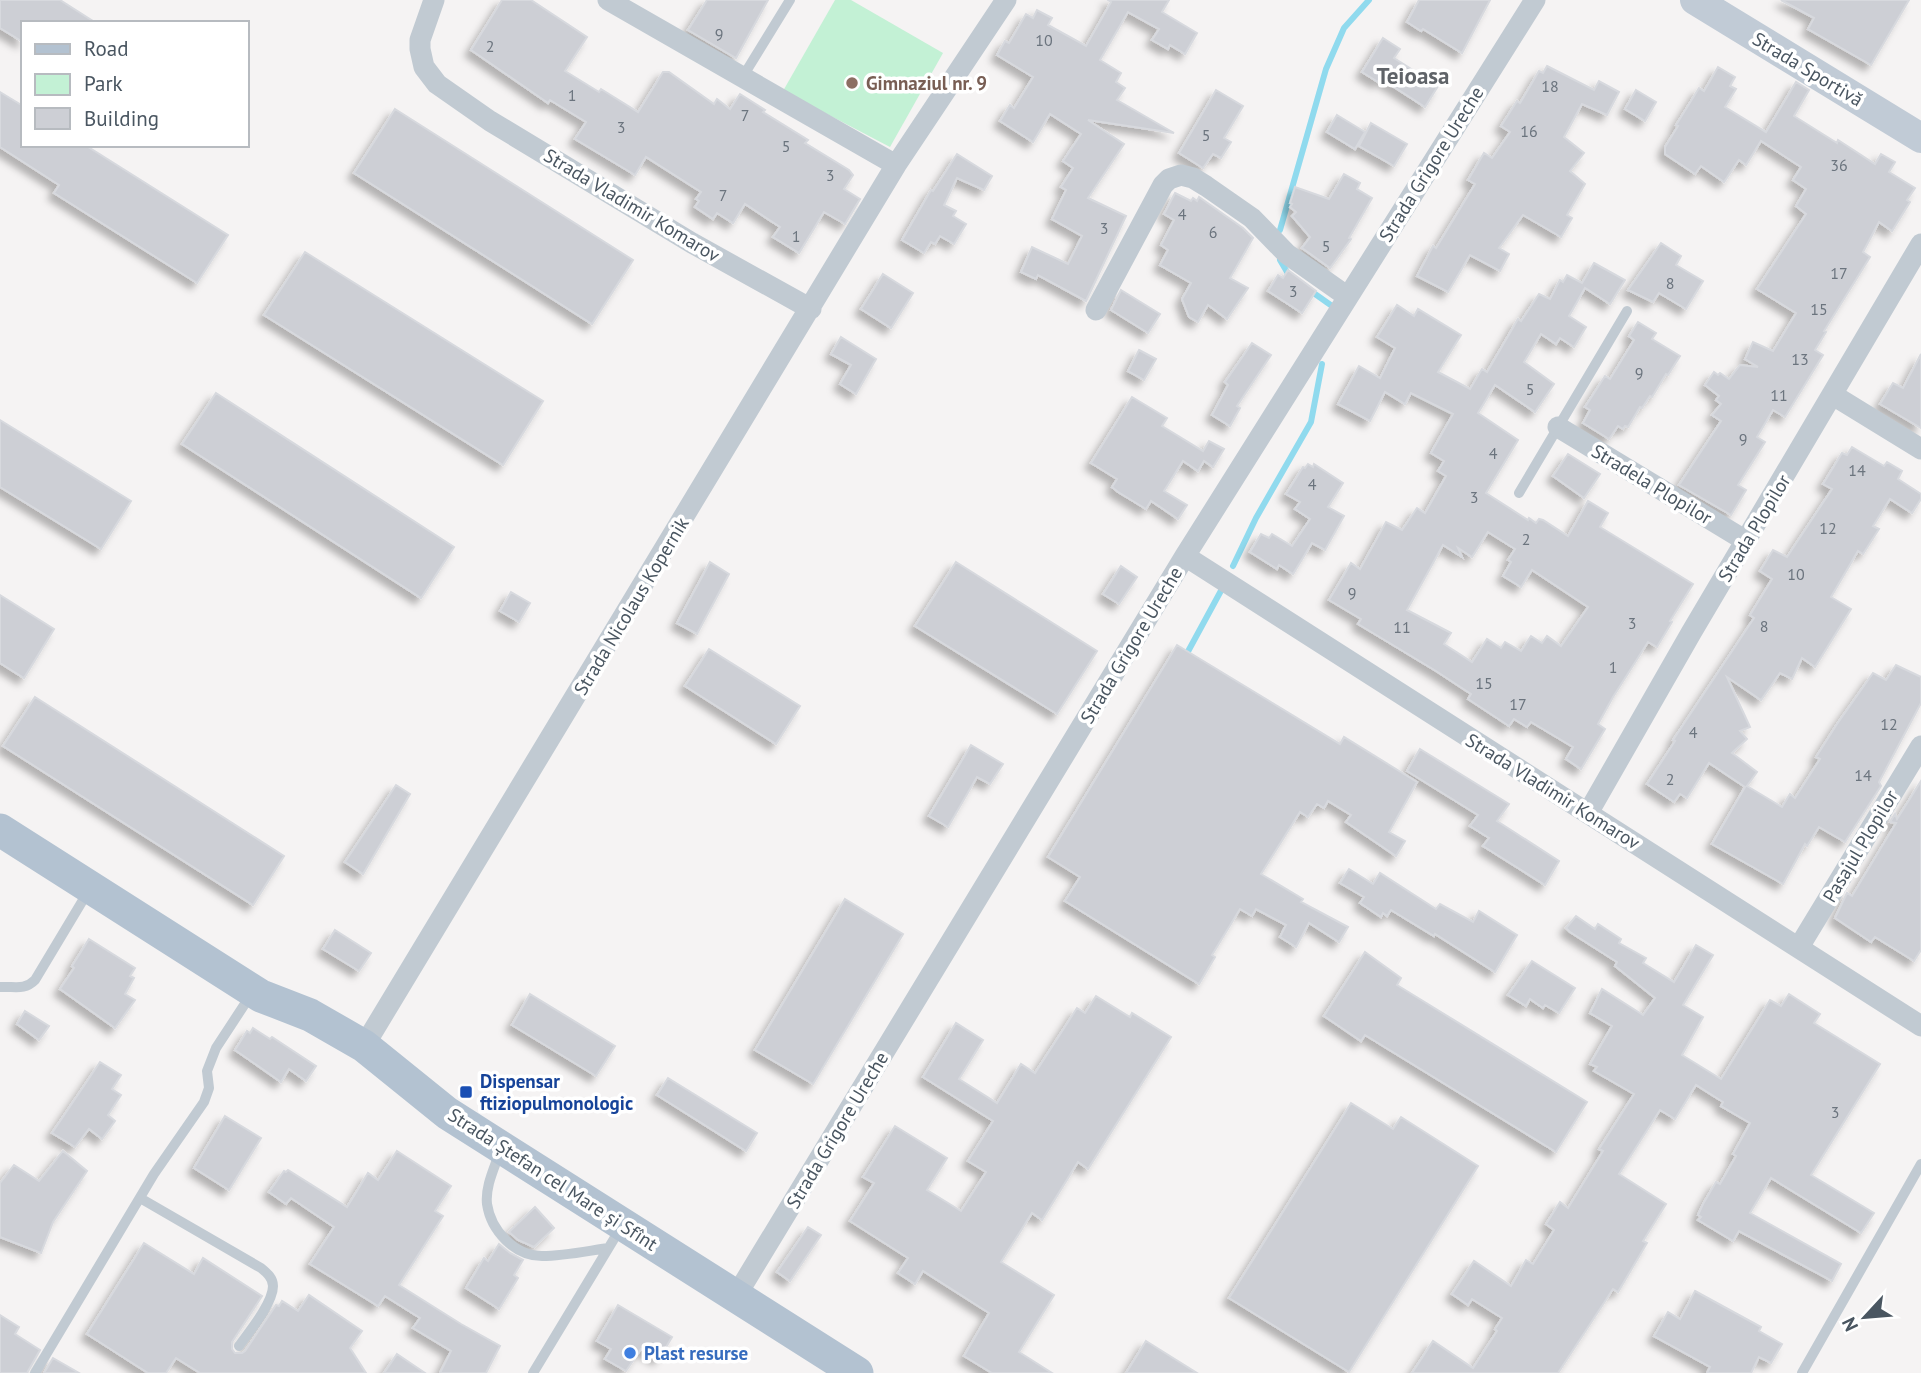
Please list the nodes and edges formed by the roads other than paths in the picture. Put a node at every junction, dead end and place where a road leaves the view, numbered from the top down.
1 (434, 0) edge
2 (608, 0) edge
3 (790, 0) edge
4 (1006, 0) edge
5 (1535, 0) edge
6 (1695, 0) edge
7 (742, 78) junction
8 (1921, 138) edge
9 (896, 165) junction
10 (1921, 243) edge
11 (1348, 297) junction
12 (811, 309) junction
13 (1096, 310) dead end
14 (1627, 311) dead end
15 (1833, 395) junction
16 (1558, 427) junction
17 (1921, 449) edge
18 (1518, 492) dead end
19 (1746, 541) junction
20 (1185, 556) junction
21 (1921, 746) edge
22 (1588, 813) junction
23 (0, 830) edge
24 (90, 888) junction
25 (1799, 947) junction
26 (0, 987) edge
27 (253, 991) junction
28 (1921, 1026) edge
29 (365, 1046) junction
30 (502, 1147) junction
31 (1921, 1164) edge
32 (140, 1198) junction
33 (615, 1236) junction
34 (736, 1296) junction
35 (239, 1346) dead end
36 (36, 1373) edge
37 (533, 1373) edge
38 (857, 1373) edge
39 (1802, 1373) edge

1 - 12 street, Strada Vladimir Komarov
2 - 7 street
3 - 7 lane
4 - 9 street, Strada Nicolaus Kopernik
5 - 11 street, Strada Grigore Ureche
6 - 8 street, Strada Sportivă
7 - 9 street
9 - 12 street, Strada Nicolaus Kopernik
10 - 15 street, Strada Plopilor
11 - 13 street
11 - 20 street, Strada Grigore Ureche
12 - 29 street, Strada Nicolaus Kopernik
14 - 16 lane
15 - 17 street
15 - 19 street, Strada Plopilor
16 - 18 lane
16 - 19 street, Stradela Plopilor
19 - 22 street, Strada Plopilor
20 - 22 street, Strada Vladimir Komarov
20 - 34 street, Strada Grigore Ureche
21 - 25 street, Pasajul Plopilor
22 - 25 street, Strada Vladimir Komarov
23 - 24 main road, Strada Ștefan cel Mare și Sfînt
24 - 26 lane
24 - 27 main road, Strada Ștefan cel Mare și Sfînt
25 - 28 street, Strada Vladimir Komarov
27 - 29 main road, Strada Ștefan cel Mare și Sfînt
27 - 32 lane
29 - 30 main road, Strada Ștefan cel Mare și Sfînt
30 - 33 main road, Strada Ștefan cel Mare și Sfînt
30 - 33 lane
31 - 39 lane
32 - 35 lane
32 - 36 lane
33 - 34 main road, Strada Ștefan cel Mare și Sfînt
33 - 37 lane
34 - 38 main road, Strada Ștefan cel Mare și Sfînt

